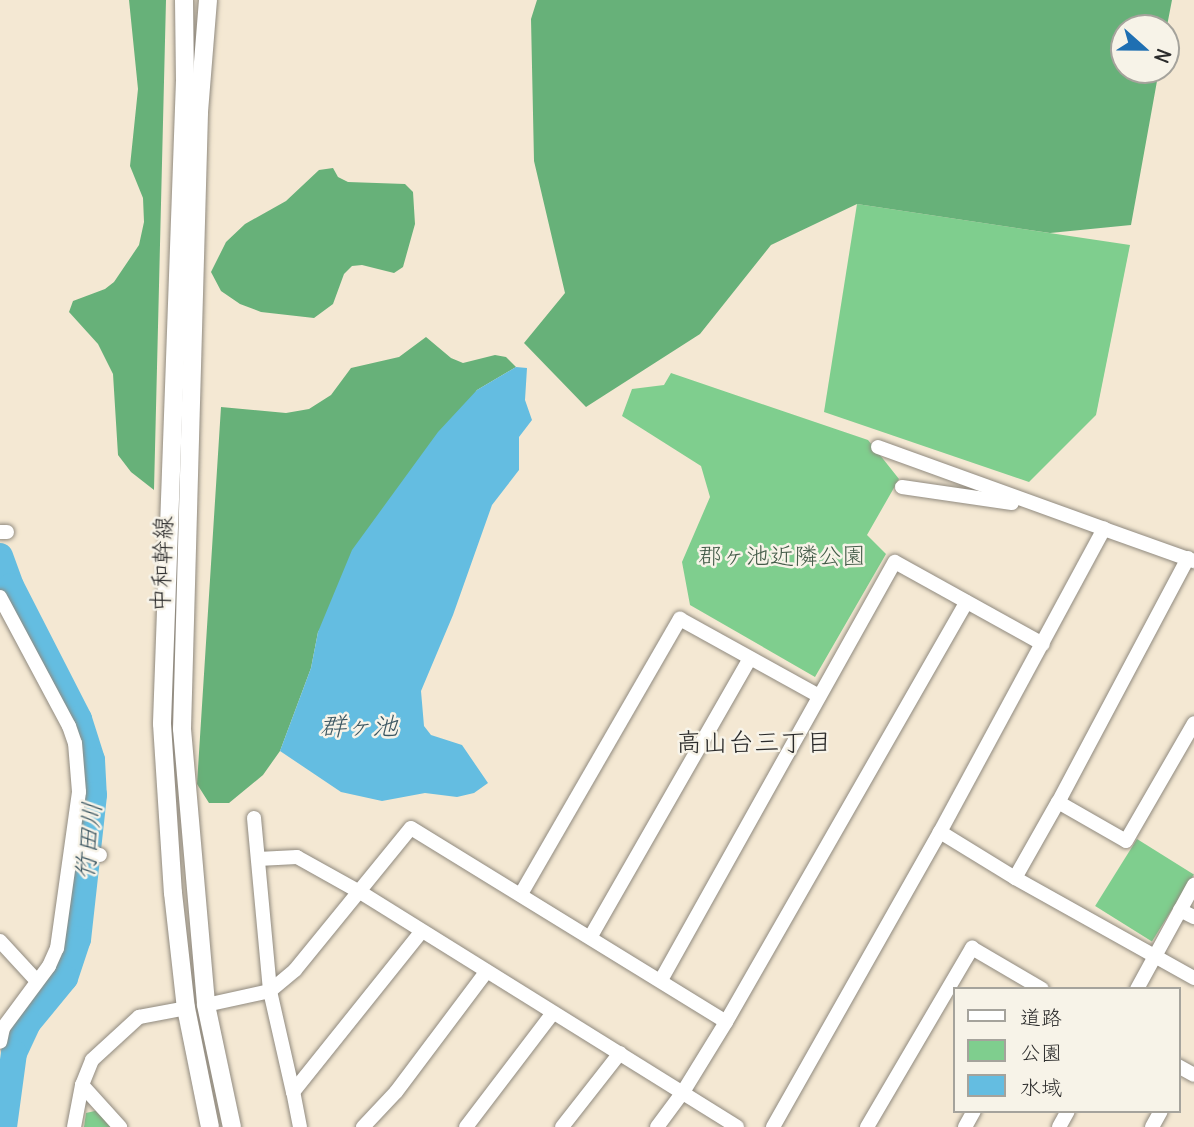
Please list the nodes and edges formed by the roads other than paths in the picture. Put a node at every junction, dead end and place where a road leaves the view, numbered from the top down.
1 (184, 0) edge
2 (208, 0) edge
3 (878, 447) dead end
4 (902, 487) dead end
5 (1043, 507) junction
6 (1104, 529) junction
7 (1191, 559) edge
8 (0, 597) edge
9 (967, 602) junction
10 (1043, 644) junction
11 (750, 657) junction
12 (819, 696) junction
13 (1194, 723) edge
14 (1058, 802) junction
15 (254, 818) dead end
16 (940, 832) junction
17 (71, 853) junction
18 (100, 855) dead end
19 (258, 859) junction
20 (1015, 878) junction
21 (1194, 886) edge
22 (360, 892) junction
23 (521, 894) junction
24 (1180, 910) junction
25 (1194, 917) edge
26 (422, 931) junction
27 (591, 936) junction
28 (0, 941) edge
29 (1155, 954) junction
30 (487, 971) junction
31 (1194, 978) edge
32 (36, 980) junction
33 (661, 980) junction
34 (1039, 987) edge
35 (1138, 987) edge
36 (270, 991) junction
37 (206, 1005) junction
38 (186, 1008) junction
39 (554, 1013) junction
40 (726, 1021) junction
41 (0, 1042) edge
42 (620, 1053) junction
43 (82, 1085) junction
44 (293, 1092) junction
45 (683, 1092) junction
46 (74, 1127) edge
47 (120, 1127) edge
48 (211, 1127) edge
49 (232, 1127) edge
50 (300, 1127) edge
51 (363, 1127) edge
52 (466, 1127) edge
53 (562, 1127) edge
54 (657, 1127) edge
55 (737, 1127) edge
56 (773, 1127) edge
57 (867, 1127) edge

1 - 38 main road, 中和幹線
2 - 37 main road, 中和幹線
3 - 5 street
4 - 5 street
5 - 6 street
6 - 7 street
6 - 10 street
7 - 14 street
8 - 17 street
9 - 10 street
9 - 12 street
9 - 40 street
10 - 16 street
11 - 12 street
11 - 23 street
11 - 27 street
12 - 33 street
13 - 14 street
14 - 20 street
15 - 19 street
16 - 20 street
16 - 56 street
17 - 18 street
17 - 32 street
19 - 22 street
19 - 36 street
20 - 29 street
21 - 24 street
22 - 23 street
22 - 26 street
22 - 36 street
23 - 27 street
24 - 25 street
24 - 29 street
26 - 30 street
26 - 44 street
27 - 33 street
28 - 32 street
29 - 31 street
29 - 35 street
30 - 39 street
30 - 51 street
32 - 41 street
33 - 40 street
34 - 57 street
36 - 37 street
36 - 44 street
37 - 49 main road, 中和幹線
38 - 43 street
38 - 48 main road, 中和幹線
39 - 42 street
39 - 52 street
40 - 45 street
42 - 45 street
42 - 53 street
43 - 46 street
43 - 47 street
44 - 50 street
45 - 54 street
45 - 55 street

